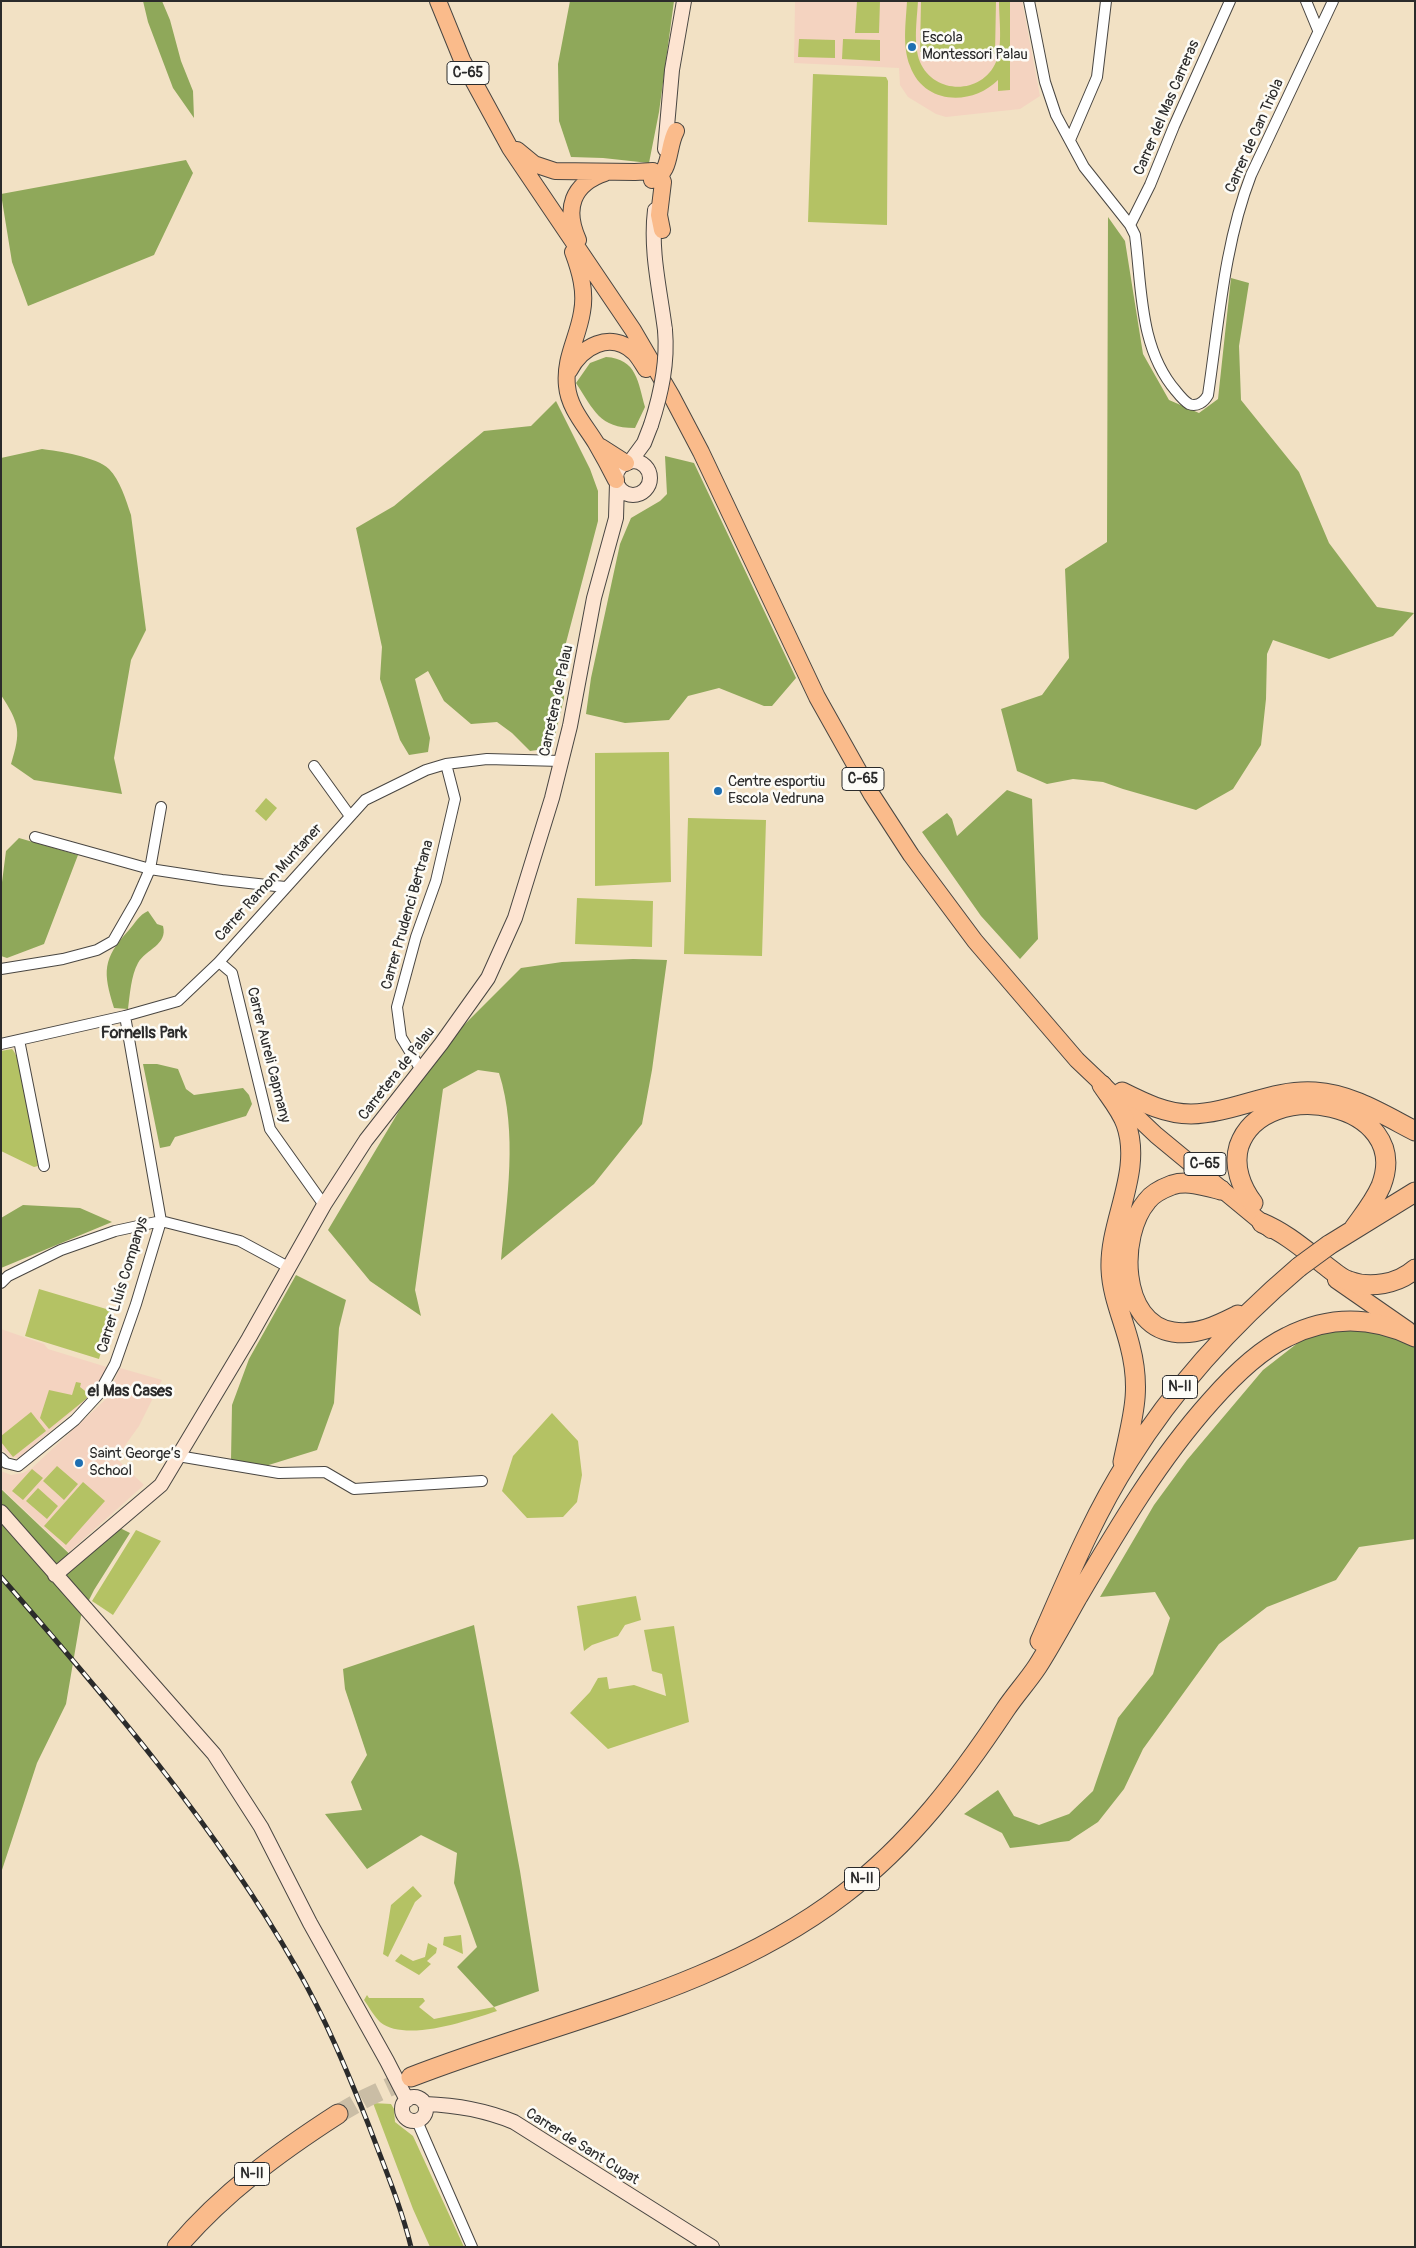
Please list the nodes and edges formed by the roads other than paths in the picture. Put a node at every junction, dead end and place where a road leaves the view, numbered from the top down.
1 (438, 1) edge
2 (684, 1) edge
3 (1029, 1) edge
4 (1106, 1) edge
5 (1230, 1) edge
6 (1306, 1) edge
7 (1333, 1) edge
8 (1318, 30) junction
9 (675, 54) junction
10 (676, 131) junction
11 (1070, 140) junction
12 (506, 141) junction
13 (664, 155) joint
14 (612, 170) junction
15 (647, 175) junction
16 (656, 197) joint
17 (557, 218) junction
18 (1130, 225) junction
19 (662, 230) junction
20 (590, 268) junction
21 (660, 289) junction
22 (566, 375) junction
23 (596, 442) junction
24 (644, 443) junction
25 (701, 452) junction
26 (628, 462) junction
27 (648, 470) junction
28 (617, 481) junction
29 (642, 492) junction
30 (616, 518) junction
31 (561, 761) junction
32 (446, 764) junction
33 (314, 766) dead end
34 (161, 807) dead end
35 (350, 816) junction
36 (35, 837) dead end
37 (150, 869) junction
38 (285, 887) junction
39 (219, 962) junction
40 (1, 969) edge
41 (125, 1016) junction
42 (1060, 1037) junction
43 (19, 1040) junction
44 (1, 1044) edge
45 (421, 1070) junction
46 (1102, 1085) junction
47 (1122, 1092) junction
48 (1415, 1131) edge
49 (44, 1166) dead end
50 (1221, 1190) junction
51 (1415, 1192) edge
52 (1253, 1203) junction
53 (324, 1205) junction
54 (161, 1221) junction
55 (1262, 1223) junction
56 (1354, 1228) junction
57 (290, 1268) junction
58 (1415, 1269) edge
59 (1, 1283) edge
60 (1358, 1283) junction
61 (1250, 1309) junction
62 (1415, 1324) edge
63 (1415, 1336) edge
64 (178, 1456) junction
65 (1, 1458) edge
66 (1121, 1474) junction
67 (482, 1481) dead end
68 (1, 1512) edge
69 (55, 1575) junction
70 (1007, 1707) junction
71 (411, 2077) tunnel mouth
72 (407, 2100) junction
73 (424, 2104) junction
74 (338, 2114) tunnel mouth
75 (417, 2121) junction
76 (177, 2247) edge
77 (472, 2247) edge
78 (712, 2247) edge

1 - 12 main road, C-65
2 - 9 street
3 - 11 street
4 - 11 street
5 - 18 street, Carrer del Mas Carreras
6 - 8 street
7 - 8 street, Carrer de Can Triola
8 - 18 street, Carrer de Can Triola
9 - 10 street
9 - 13 street
10 - 15 main road
10 - 19 street
11 - 18 street
12 - 14 main road
12 - 17 main road, C-65
13 - 15 main road
14 - 15 main road
14 - 20 main road
15 - 16 main road
15 - 19 main road
16 - 21 street
17 - 20 main road, C-65
17 - 22 main road
19 - 21 street
20 - 25 main road, C-65
21 - 24 street, bridge
22 - 23 main road
22 - 25 main road
23 - 26 main road
23 - 28 main road
24 - 26 street
24 - 27 street
25 - 42 main road, C-65
26 - 27 street
26 - 28 street
27 - 29 street
28 - 29 street
28 - 30 street, Carretera de Palau
29 - 30 street, Carretera de Palau
30 - 31 street, Carretera de Palau
31 - 32 street, Carrer Ramon Muntaner
31 - 45 street, Carretera de Palau
32 - 35 street, Carrer Ramon Muntaner
32 - 45 street, Carrer Prudenci Bertrana
33 - 35 street
34 - 37 street
35 - 38 street, Carrer Ramon Muntaner
36 - 37 street
37 - 38 street
37 - 40 street
38 - 39 street, Carrer Ramon Muntaner
39 - 41 street, Carrer Ramon Muntaner
39 - 53 street, Carrer Aureli Capmany
41 - 43 street, Carrer Ramon Muntaner
41 - 54 street, Carrer Lluís Companys
42 - 46 main road, C-65
42 - 47 main road, C-65
43 - 44 street, Carrer Ramon Muntaner
43 - 49 street
45 - 53 street, Carretera de Palau
46 - 50 main road, C-65
46 - 66 highway
47 - 48 highway
47 - 52 main road, C-65
50 - 55 main road, C-65
50 - 61 highway
51 - 56 highway, N-II
52 - 56 highway
52 - 60 main road, C-65
53 - 57 street, Carretera de Palau
54 - 57 street
54 - 59 street
54 - 65 street, Carrer Lluís Companys
55 - 60 highway
55 - 63 main road, C-65
56 - 61 highway, N-II, bridge
57 - 64 street, Carretera de Palau
58 - 60 highway
60 - 62 main road, C-65
61 - 66 highway, N-II
63 - 70 highway
64 - 67 street
64 - 69 street, Carretera de Palau
66 - 70 highway, N-II
68 - 69 street
69 - 72 street
70 - 71 highway, N-II
72 - 73 street
72 - 75 street
73 - 75 street
73 - 78 street, Carrer de Sant Cugat
74 - 76 highway, N-II
75 - 77 street

